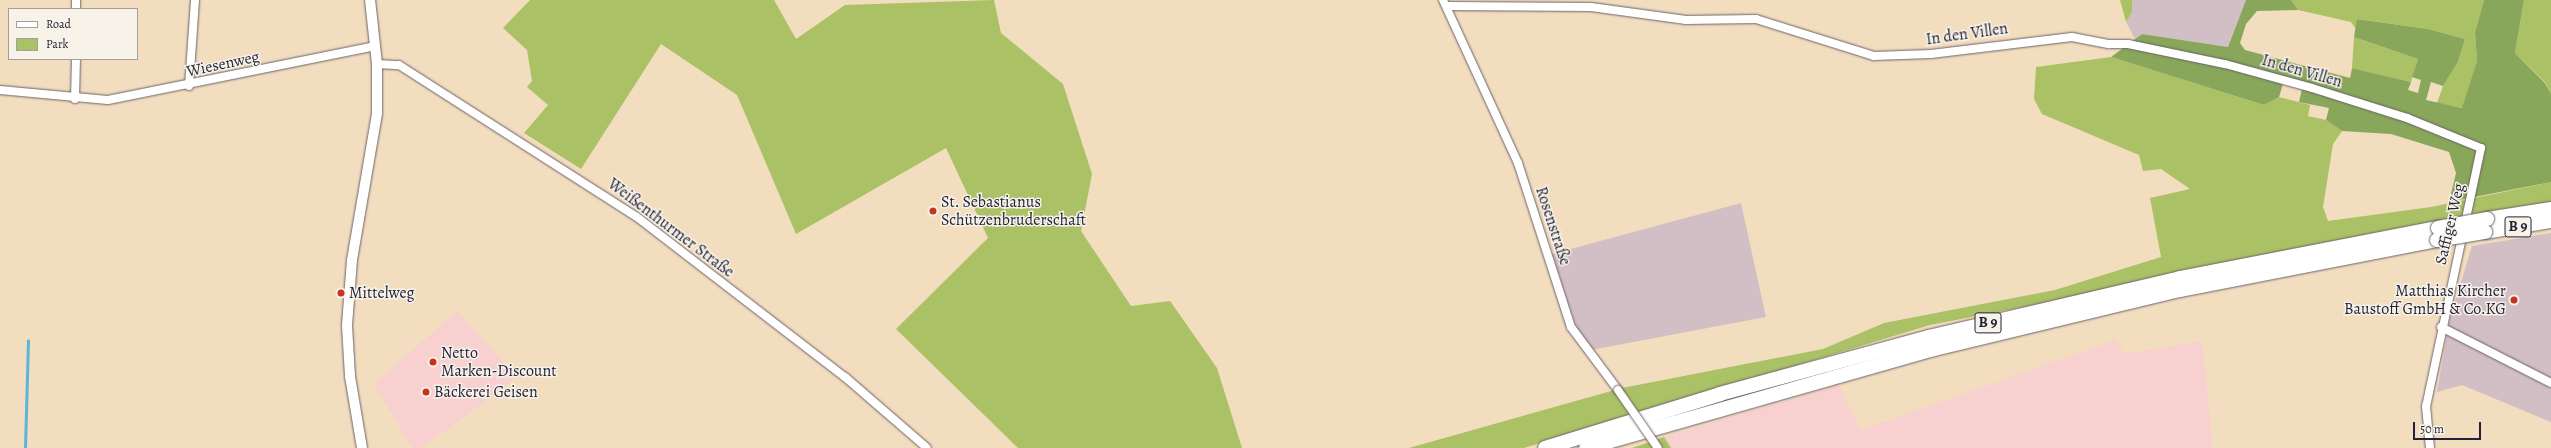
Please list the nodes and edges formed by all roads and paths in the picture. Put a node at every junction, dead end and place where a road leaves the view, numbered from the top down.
1 (195, 0) edge
2 (370, 0) edge
3 (1445, 3) edge
4 (376, 46) junction
5 (76, 60) edge
6 (378, 64) junction
7 (189, 86) junction
8 (0, 90) edge
9 (75, 99) junction
10 (2481, 148) joint
11 (2551, 209) edge
12 (2551, 221) edge
13 (2486, 226) junction
14 (2438, 234) junction
15 (2441, 327) junction
16 (2551, 384) edge
17 (362, 448) edge
18 (927, 448) edge
19 (1545, 448) edge
20 (1586, 448) edge
21 (1658, 448) edge
22 (2430, 448) edge

1 - 7 street
2 - 4 street
3 - 10 street, In den Villen
3 - 21 street, Rosenstraße, bridge
4 - 6 street
4 - 7 street, Wiesenweg
5 - 9 street
6 - 17 street
6 - 18 street, Weißenthurmer Straße
7 - 9 street, Wiesenweg
8 - 9 street, Wiesenweg
10 - 15 street, Saffiger Weg
11 - 13 highway, B 9
12 - 13 highway, B 9
13 - 14 highway, B 9, bridge
14 - 19 highway, B 9
14 - 20 highway, B 9
15 - 16 street
15 - 22 street, Saffiger Weg

